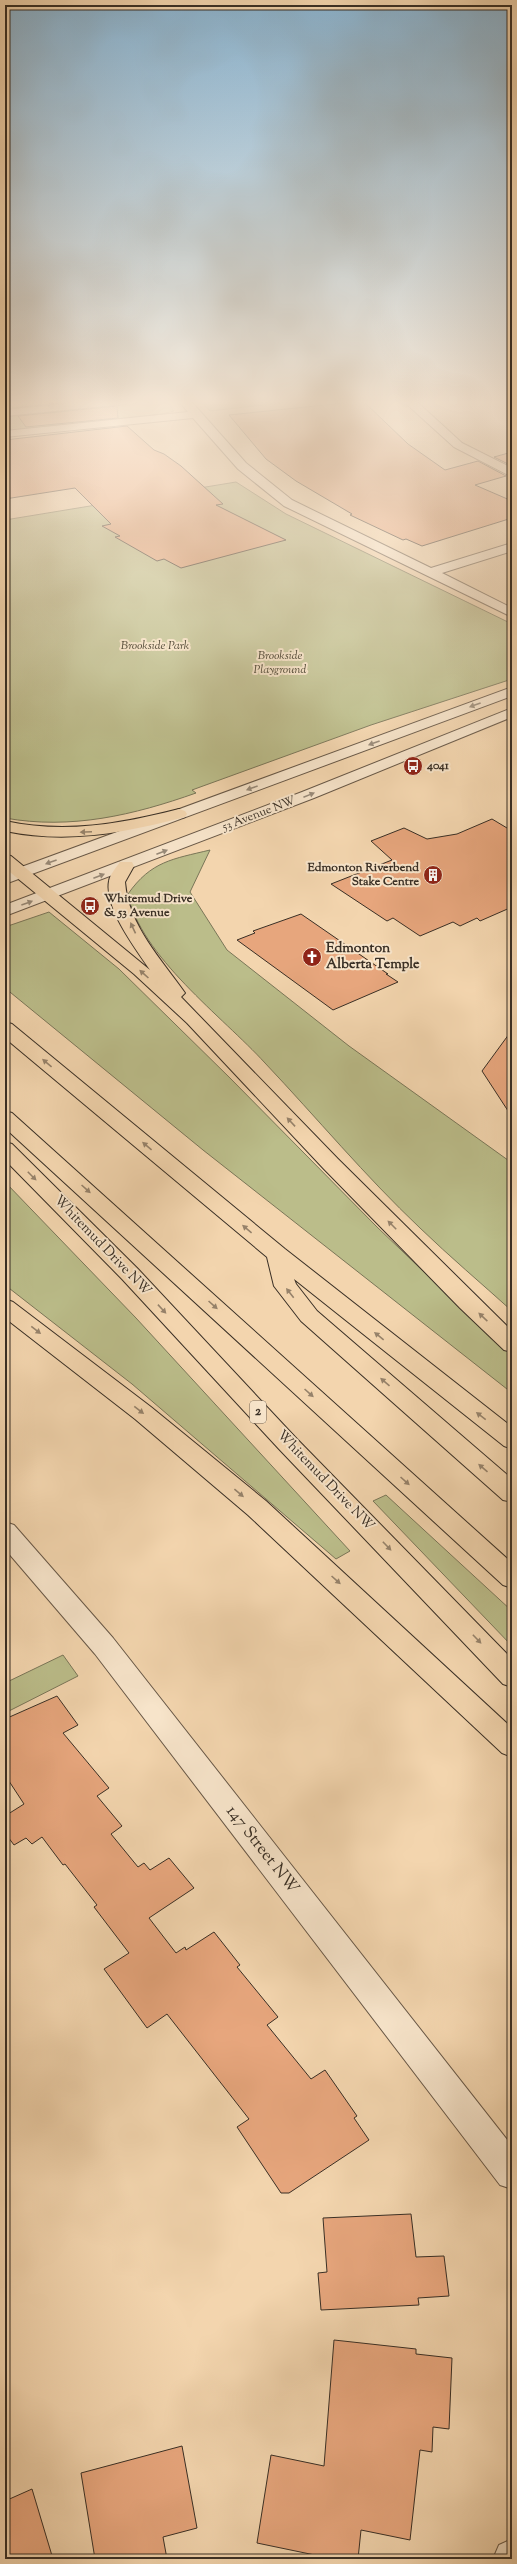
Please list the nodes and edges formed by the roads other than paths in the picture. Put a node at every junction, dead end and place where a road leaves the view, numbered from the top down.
1 (320, 520) edge
2 (512, 547) edge
3 (430, 573) junction
4 (512, 613) edge
5 (512, 691) edge
6 (512, 712) edge
7 (179, 814) junction
8 (5, 826) edge
9 (5, 860) edge
10 (126, 866) junction
11 (22, 873) junction
12 (5, 879) edge
13 (49, 895) junction
14 (5, 911) edge
15 (194, 1019) junction
16 (5, 1028) edge
17 (5, 1117) edge
18 (5, 1148) edge
19 (277, 1254) junction
20 (5, 1307) edge
21 (512, 1344) edge
22 (512, 1440) edge
23 (512, 1493) edge
24 (5, 1532) edge
25 (512, 1578) edge
26 (512, 1676) edge
27 (512, 1746) edge
28 (512, 2173) edge

1 - 3 street
2 - 3 street
3 - 4 street
5 -> 7 street, 53 Avenue NW
10 -> 6 street, 53 Avenue NW
7 -> 8 highway
7 -> 11 street, 53 Avenue NW
9 - 11 highway
13 -> 10 street, 53 Avenue NW
15 -> 10 highway
11 - 12 street, 53 Avenue NW
11 - 13 highway
14 -> 13 street, 53 Avenue NW
15 -> 13 highway
21 -> 15 highway
19 -> 16 highway
17 -> 25 highway
18 -> 26 highway, Whitemud Drive NW / 2
22 -> 19 highway
23 -> 19 highway
20 -> 27 highway
24 - 28 street, 147 Street NW

